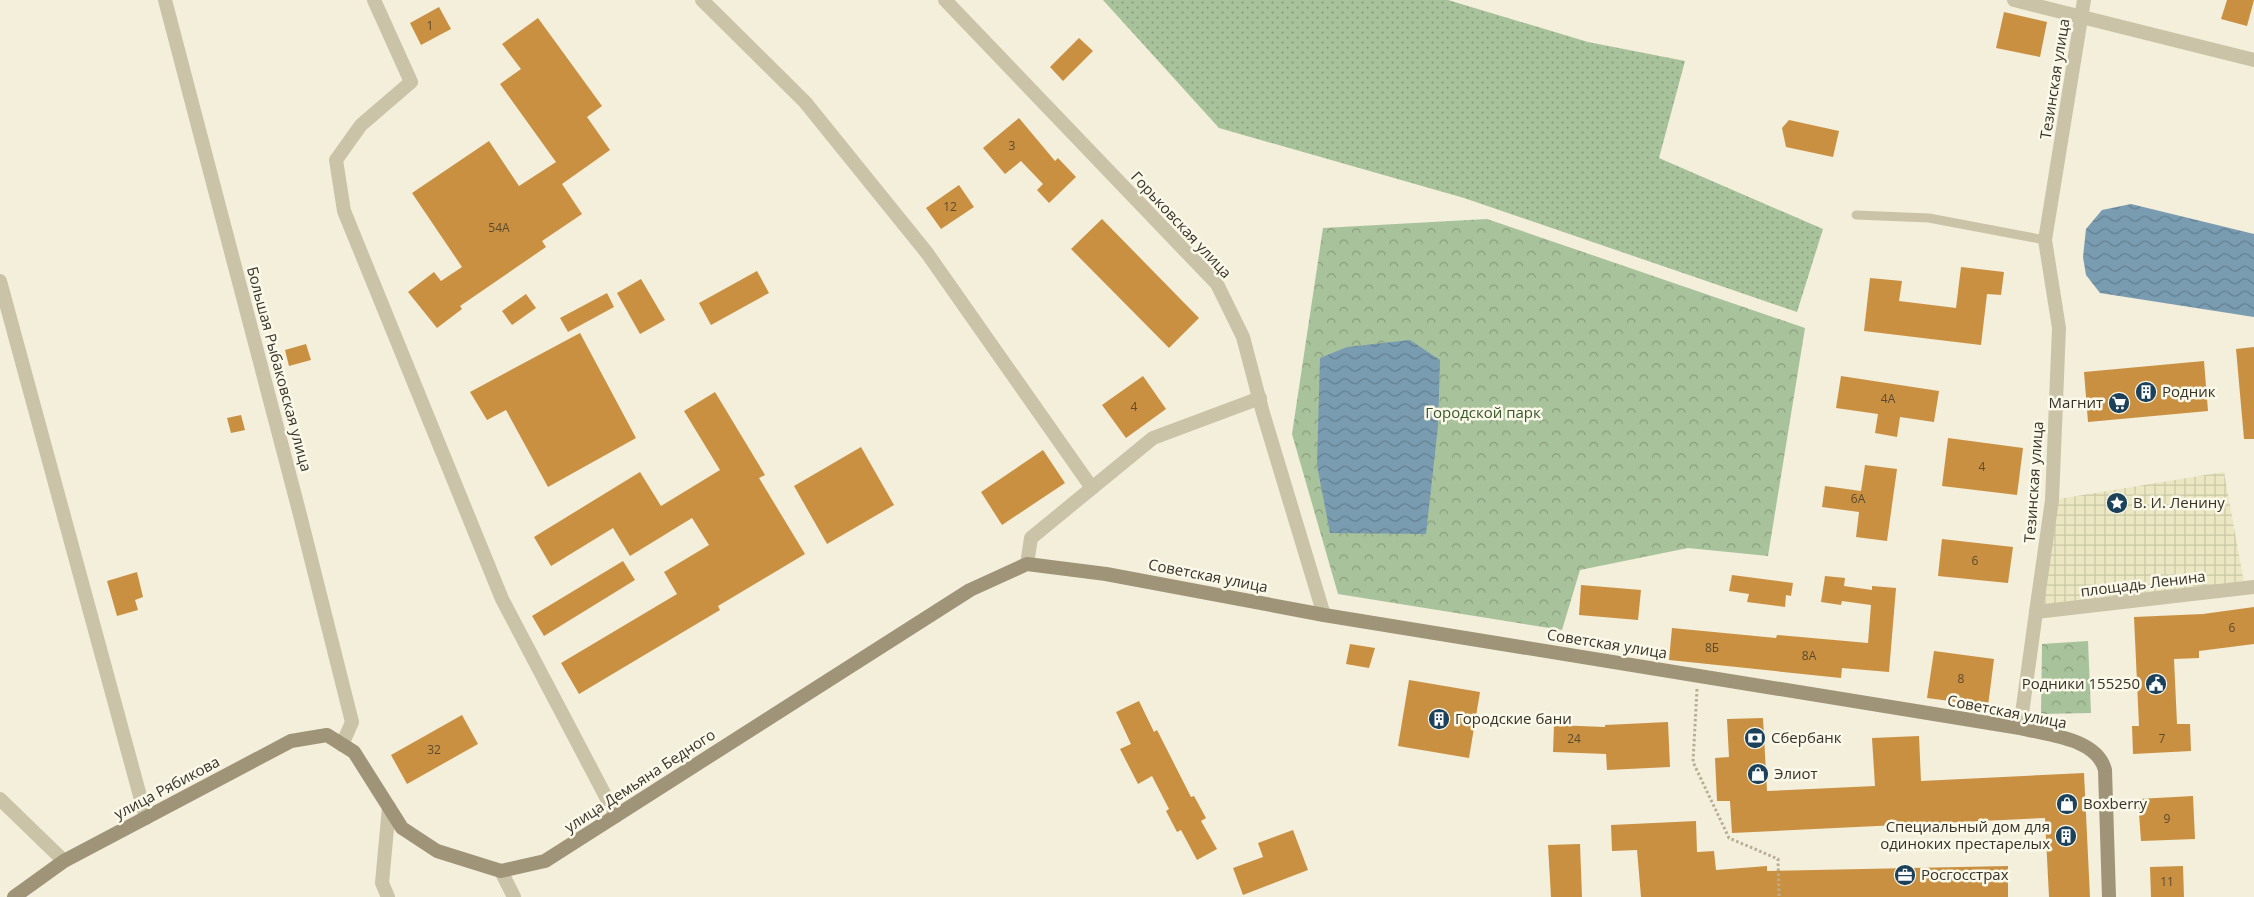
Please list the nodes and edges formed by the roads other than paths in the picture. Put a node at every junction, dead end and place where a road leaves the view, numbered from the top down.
1 (166, 0) edge
2 (374, 0) edge
3 (702, 0) edge
4 (945, 0) edge
5 (2014, 0) edge
6 (2084, 0) edge
7 (2081, 17) junction
8 (2254, 60) edge
9 (1856, 216) dead end
10 (2045, 240) junction
11 (0, 281) edge
12 (1260, 398) junction
13 (1092, 488) junction
14 (1028, 564) junction
15 (2254, 587) edge
16 (2036, 612) junction
17 (1324, 615) junction
18 (2020, 728) junction
19 (342, 745) junction
20 (0, 798) edge
21 (389, 807) junction
22 (616, 816) junction
23 (146, 818) junction
24 (64, 861) junction
25 (501, 871) junction
26 (14, 897) edge
27 (388, 897) edge
28 (514, 897) edge
29 (2109, 897) edge

1 - 19 street, Большая Рыбаковская улица
2 - 22 street
3 - 13 street
4 - 12 street, Горьковская улица
5 - 7 street
6 - 7 street, Тезинская улица
7 - 8 street
7 - 10 street, Тезинская улица
9 - 10 lane
10 - 16 street, Тезинская улица
11 - 23 street
12 - 13 street
12 - 17 street, Горьковская улица
13 - 14 street
14 - 17 main road, Советская улица
14 - 22 main road, улица Демьяна Бедного
15 - 16 street, площадь Ленина
16 - 18 street, Тезинская улица
17 - 18 main road, Советская улица
18 - 29 main road, Советская улица
19 - 21 main road, улица Демьяна Бедного
19 - 23 main road, улица Рябикова
20 - 24 street
21 - 25 main road, улица Демьяна Бедного
21 - 27 street
22 - 25 main road, улица Демьяна Бедного
23 - 24 main road, улица Рябикова
24 - 26 main road, улица Рябикова
25 - 28 street

